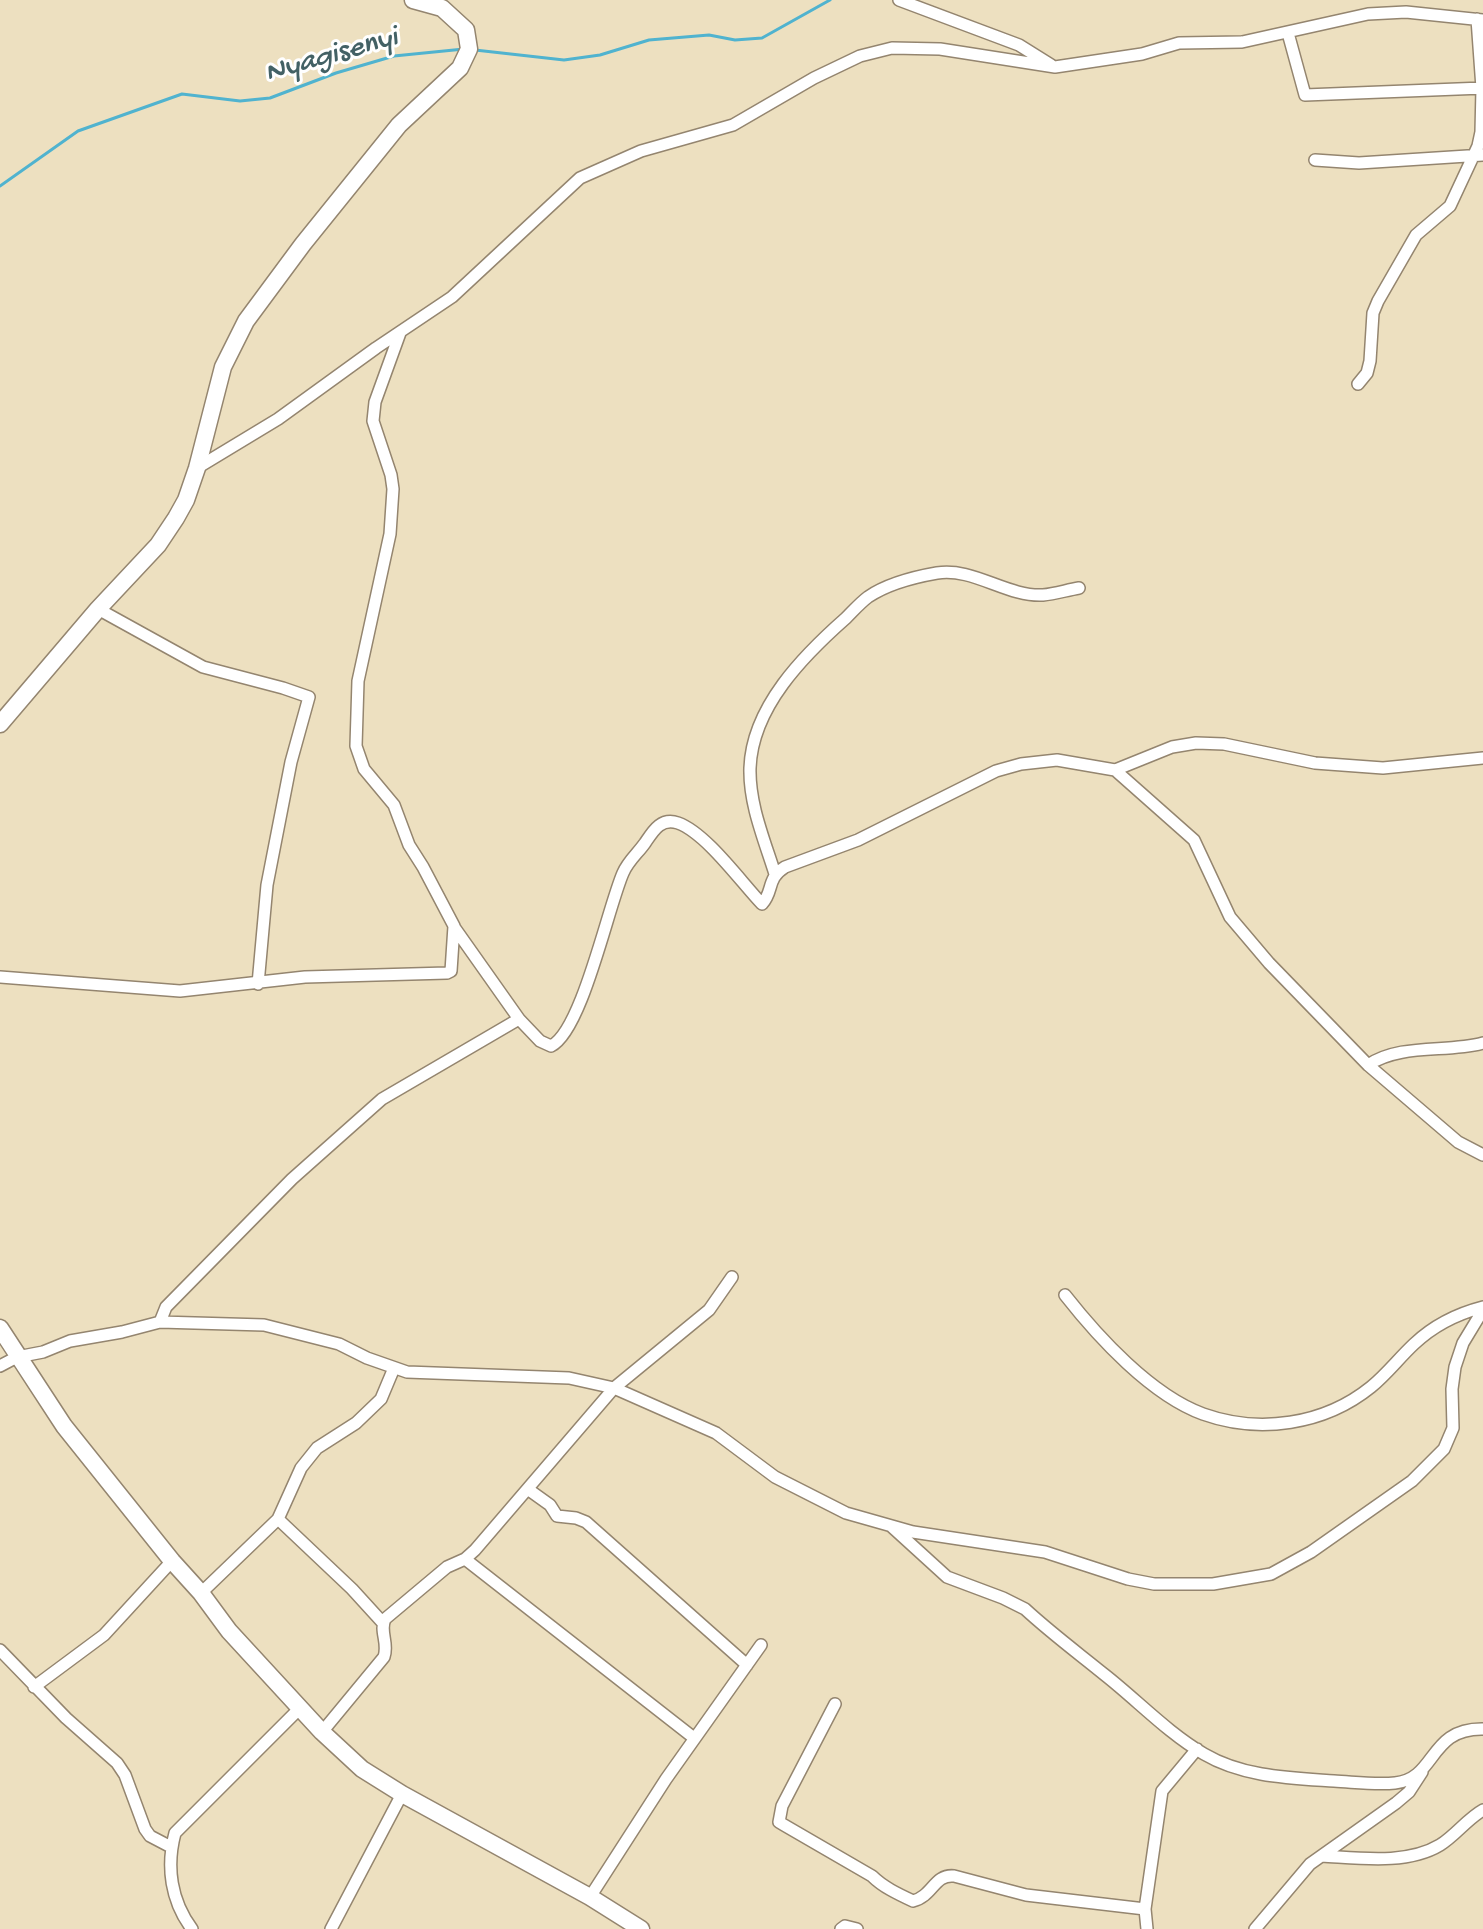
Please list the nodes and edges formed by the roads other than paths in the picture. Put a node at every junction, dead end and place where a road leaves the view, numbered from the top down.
1 (413, 0) edge
2 (899, 0) edge
3 (1480, 20) edge
4 (1288, 33) junction
5 (1055, 67) junction
6 (1483, 88) edge
7 (1478, 156) edge
8 (1315, 160) dead end
9 (400, 333) junction
10 (1358, 384) dead end
11 (197, 468) junction
12 (1079, 588) dead end
13 (98, 609) junction
14 (0, 724) edge
15 (1483, 758) edge
16 (1115, 770) junction
17 (775, 874) junction
18 (454, 926) junction
19 (0, 977) edge
20 (258, 984) junction
21 (519, 1019) junction
22 (1483, 1043) edge
23 (1368, 1065) junction
24 (1483, 1155) edge
25 (732, 1277) dead end
26 (1065, 1295) dead end
27 (1483, 1308) edge
28 (160, 1322) junction
29 (0, 1328) edge
30 (17, 1357) junction
31 (0, 1366) edge
32 (394, 1368) junction
33 (614, 1388) junction
34 (529, 1490) junction
35 (278, 1519) junction
36 (890, 1525) junction
37 (465, 1559) junction
38 (172, 1561) junction
39 (201, 1593) junction
40 (383, 1623) junction
41 (761, 1645) dead end
42 (0, 1650) edge
43 (747, 1665) junction
44 (34, 1687) junction
45 (835, 1704) dead end
46 (299, 1709) junction
47 (1483, 1729) edge
48 (322, 1732) junction
49 (694, 1738) junction
50 (1197, 1749) junction
51 (1424, 1770) junction
52 (402, 1794) junction
53 (1483, 1810) edge
54 (171, 1847) junction
55 (1321, 1856) junction
56 (590, 1897) junction
57 (1145, 1909) junction
58 (192, 1929) edge
59 (331, 1929) edge
60 (641, 1929) edge
61 (841, 1929) edge
62 (857, 1929) edge
63 (1147, 1929) edge
64 (1255, 1929) edge

1 - 11 main road
2 - 5 street
3 - 4 street
3 - 6 street
4 - 5 street
4 - 6 street
5 - 9 street
6 - 7 street
7 - 8 street
7 - 10 street
9 - 11 street
9 - 18 street
11 - 13 main road
12 - 17 street
13 - 14 main road
13 - 20 street
15 - 16 street
16 - 17 street
16 - 23 street
17 - 21 street
18 - 20 street
18 - 21 street
19 - 20 street
21 - 28 street
22 - 23 street
23 - 24 street
25 - 33 street
26 - 27 street
27 - 36 street
28 - 30 street
28 - 32 street
29 - 30 main road
30 - 31 street
30 - 38 main road
32 - 33 street
32 - 35 street
33 - 34 street
33 - 36 street
34 - 37 street
34 - 43 street
35 - 39 street
35 - 40 street
36 - 50 street
37 - 40 street
37 - 49 street
38 - 39 main road
38 - 44 street
39 - 46 main road
40 - 48 street
41 - 43 street
42 - 44 street
43 - 49 street
44 - 54 street
45 - 57 street
46 - 48 main road
46 - 54 street
47 - 51 street
48 - 52 main road
49 - 56 street
50 - 51 street
50 - 57 street
51 - 55 street
52 - 56 main road
52 - 59 street
53 - 55 street
54 - 58 street
55 - 64 street
56 - 60 main road
57 - 63 street
61 - 62 street

